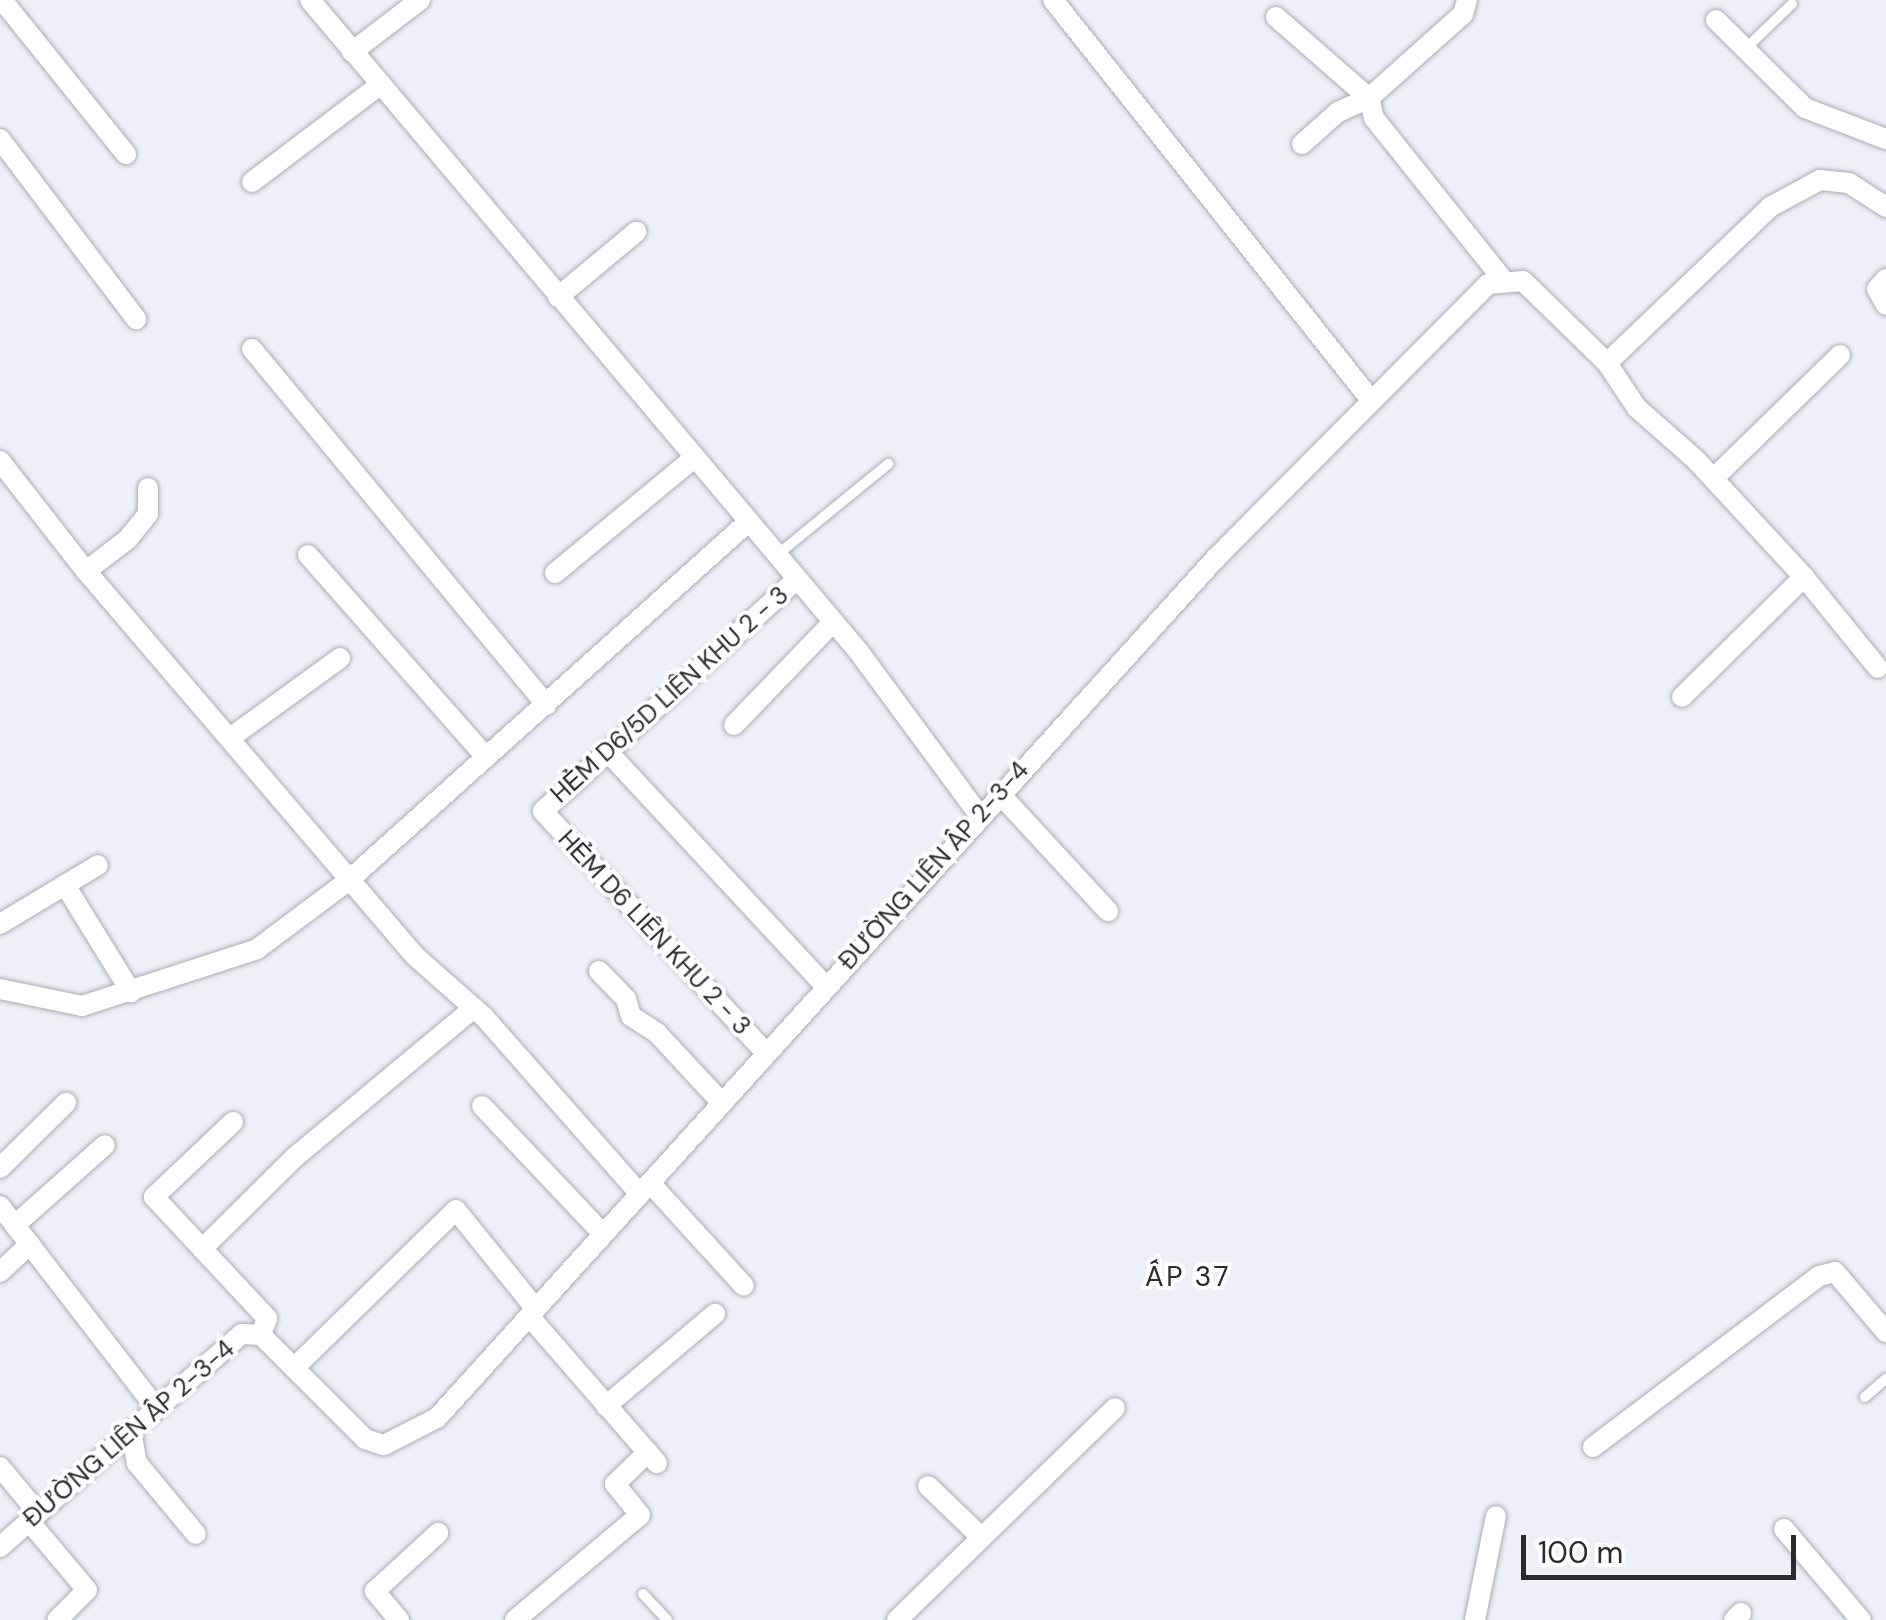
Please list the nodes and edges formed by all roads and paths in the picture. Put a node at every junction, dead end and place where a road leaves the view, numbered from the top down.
1 (2, 0) edge
2 (310, 0) edge
3 (420, 0) edge
4 (1054, 0) edge
5 (1467, 0) edge
6 (1792, 4) dead end
7 (1276, 16) dead end
8 (1716, 20) dead end
9 (1745, 49) junction
10 (352, 52) junction
11 (380, 85) junction
12 (1370, 98) junction
13 (1886, 138) edge
14 (0, 139) edge
15 (1302, 144) dead end
16 (126, 154) dead end
17 (252, 182) dead end
18 (1886, 207) edge
19 (636, 232) dead end
20 (1886, 279) edge
21 (1505, 282) junction
22 (558, 296) junction
23 (1886, 305) edge
24 (136, 319) dead end
25 (252, 349) dead end
26 (1840, 356) dead end
27 (1607, 363) junction
28 (1371, 400) junction
29 (694, 458) junction
30 (0, 461) edge
31 (888, 464) dead end
32 (1714, 478) junction
33 (148, 488) dead end
34 (748, 522) junction
35 (308, 555) dead end
36 (776, 555) junction
37 (86, 571) junction
38 (554, 573) dead end
39 (1804, 577) junction
40 (797, 579) junction
41 (833, 622) junction
42 (340, 658) dead end
43 (1878, 668) dead end
44 (1682, 697) dead end
45 (547, 704) junction
46 (734, 725) dead end
47 (230, 738) junction
48 (606, 751) junction
49 (486, 757) junction
50 (999, 793) junction
51 (544, 812) joint
52 (979, 814) junction
53 (98, 866) dead end
54 (348, 881) junction
55 (65, 885) junction
56 (1108, 912) dead end
57 (0, 924) edge
58 (599, 970) dead end
59 (826, 986) junction
60 (132, 992) junction
61 (3, 993) edge
62 (474, 1008) junction
63 (766, 1053) junction
64 (66, 1103) dead end
65 (722, 1103) junction
66 (482, 1106) dead end
67 (233, 1122) dead end
68 (105, 1145) dead end
69 (0, 1168) edge
70 (645, 1188) junction
71 (0, 1206) edge
72 (15, 1225) junction
73 (603, 1234) junction
74 (30, 1244) junction
75 (202, 1249) junction
76 (0, 1272) edge
77 (744, 1286) dead end
78 (533, 1312) junction
79 (715, 1314) dead end
80 (1886, 1332) edge
81 (261, 1335) junction
82 (294, 1368) junction
83 (1886, 1379) edge
84 (1865, 1396) dead end
85 (606, 1406) junction
86 (156, 1408) junction
87 (1115, 1408) dead end
88 (131, 1430) junction
89 (1593, 1448) dead end
90 (0, 1467) edge
91 (928, 1486) dead end
92 (1496, 1516) dead end
93 (33, 1517) junction
94 (1784, 1529) dead end
95 (438, 1533) dead end
96 (196, 1534) dead end
97 (981, 1537) junction
98 (0, 1547) edge
99 (643, 1594) dead end
100 (57, 1620) edge
101 (399, 1620) edge
102 (515, 1620) edge
103 (667, 1620) edge
104 (897, 1620) edge
105 (1476, 1620) edge
106 (1861, 1620) edge

1 - 16 street
2 - 10 street
3 - 10 street
4 - 28 street
5 - 12 street
6 - 9 lane
7 - 12 street
8 - 9 street
9 - 13 street
10 - 11 street
11 - 17 street
11 - 22 street
12 - 15 street
12 - 21 street
14 - 24 street
18 - 27 street
19 - 22 street
20 - 23 street
21 - 27 street
21 - 28 street, ĐƯỜNG LIÊN ẤP 2-3-4
22 - 29 street
25 - 45 street
26 - 32 street
27 - 32 street
28 - 50 street, ĐƯỜNG LIÊN ẤP 2-3-4
29 - 34 street
29 - 38 street
30 - 37 street
31 - 36 lane
32 - 39 street
33 - 37 street
34 - 36 street
34 - 45 street
35 - 49 street
36 - 40 street
37 - 47 street
39 - 43 street
39 - 44 street
40 - 41 street
40 - 48 street, HẺM D6/5D LIÊN KHU 2 - 3
41 - 46 street
41 - 52 street
42 - 47 street
45 - 49 street
47 - 54 street
48 - 51 street, HẺM D6/5D LIÊN KHU 2 - 3
48 - 59 street
49 - 54 street
50 - 52 street, ĐƯỜNG LIÊN ẤP 2-3-4
50 - 56 street
51 - 63 street, HẺM D6 LIÊN KHU 2 - 3
52 - 59 street, ĐƯỜNG LIÊN ẤP 2-3-4
53 - 55 street
54 - 60 street
54 - 62 street
55 - 57 street
55 - 60 street
58 - 65 street
59 - 63 street, ĐƯỜNG LIÊN ẤP 2-3-4
60 - 61 street
62 - 70 street
62 - 75 street
63 - 65 street, ĐƯỜNG LIÊN ẤP 2-3-4
64 - 69 street
65 - 70 street, ĐƯỜNG LIÊN ẤP 2-3-4
66 - 73 street
67 - 75 street
68 - 72 street
70 - 73 street, ĐƯỜNG LIÊN ẤP 2-3-4
70 - 77 street
71 - 72 street
72 - 74 street
73 - 78 street, ĐƯỜNG LIÊN ẤP 2-3-4
74 - 76 street
74 - 86 street
75 - 81 street
78 - 82 street, ĐƯỜNG LIÊN ẤP 2-3-4
78 - 82 street
78 - 85 street
79 - 85 street
80 - 89 street
81 - 82 street, ĐƯỜNG LIÊN ẤP 2-3-4
81 - 86 street, ĐƯỜNG LIÊN ẤP 2-3-4
83 - 84 lane
85 - 102 street
86 - 88 street, ĐƯỜNG LIÊN ẤP 2-3-4
87 - 97 street
88 - 93 street, ĐƯỜNG LIÊN ẤP 2-3-4
88 - 96 street
90 - 93 street
91 - 97 street
92 - 105 street
93 - 98 street, ĐƯỜNG LIÊN ẤP 2-3-4
93 - 100 street
94 - 106 street
95 - 101 street
97 - 104 street
99 - 103 lane

